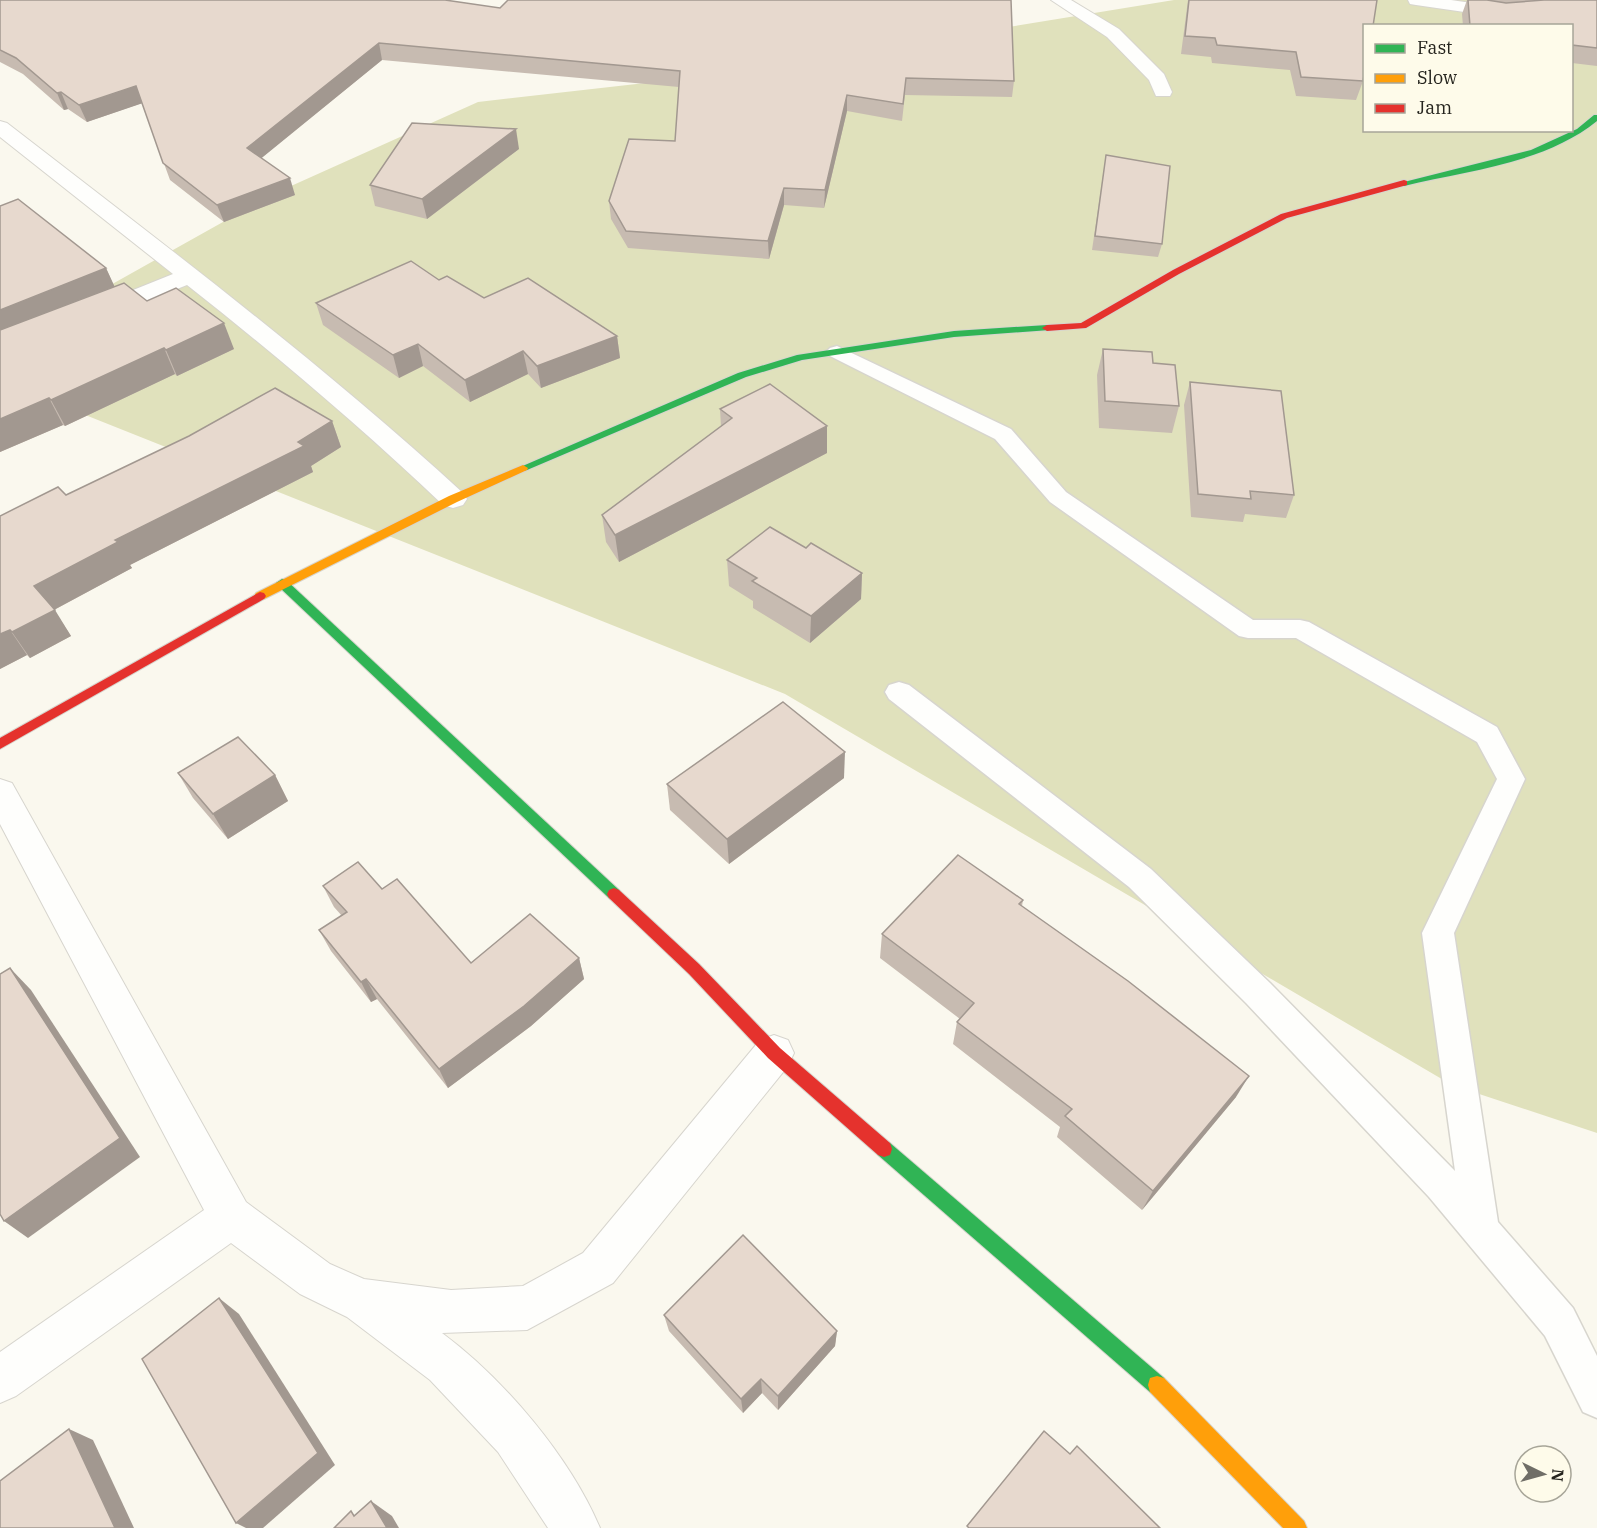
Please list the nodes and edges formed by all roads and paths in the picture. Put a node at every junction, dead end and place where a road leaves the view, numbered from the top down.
1 (1059, 0) edge
2 (1416, 0) edge
3 (1597, 4) edge
4 (1163, 92) dead end
5 (1597, 117) edge
6 (0, 127) edge
7 (189, 276) junction
8 (74, 323) edge
9 (837, 352) junction
10 (453, 499) junction
11 (282, 583) junction
12 (899, 692) dead end
13 (0, 744) edge
14 (0, 792) edge
15 (774, 1053) junction
16 (231, 1217) junction
17 (1480, 1229) junction
18 (362, 1301) junction
19 (0, 1380) edge
20 (1597, 1398) edge
21 (575, 1528) edge
22 (1297, 1528) edge

1 - 4 street
2 - 3 street
5 - 9 street
6 - 7 street
7 - 8 street
7 - 10 street
9 - 10 street
9 - 17 lane
10 - 11 street
11 - 13 street
11 - 15 street
12 - 17 lane
14 - 16 street
15 - 18 street
15 - 22 street
16 - 18 street
16 - 19 street
17 - 20 lane
18 - 21 street

